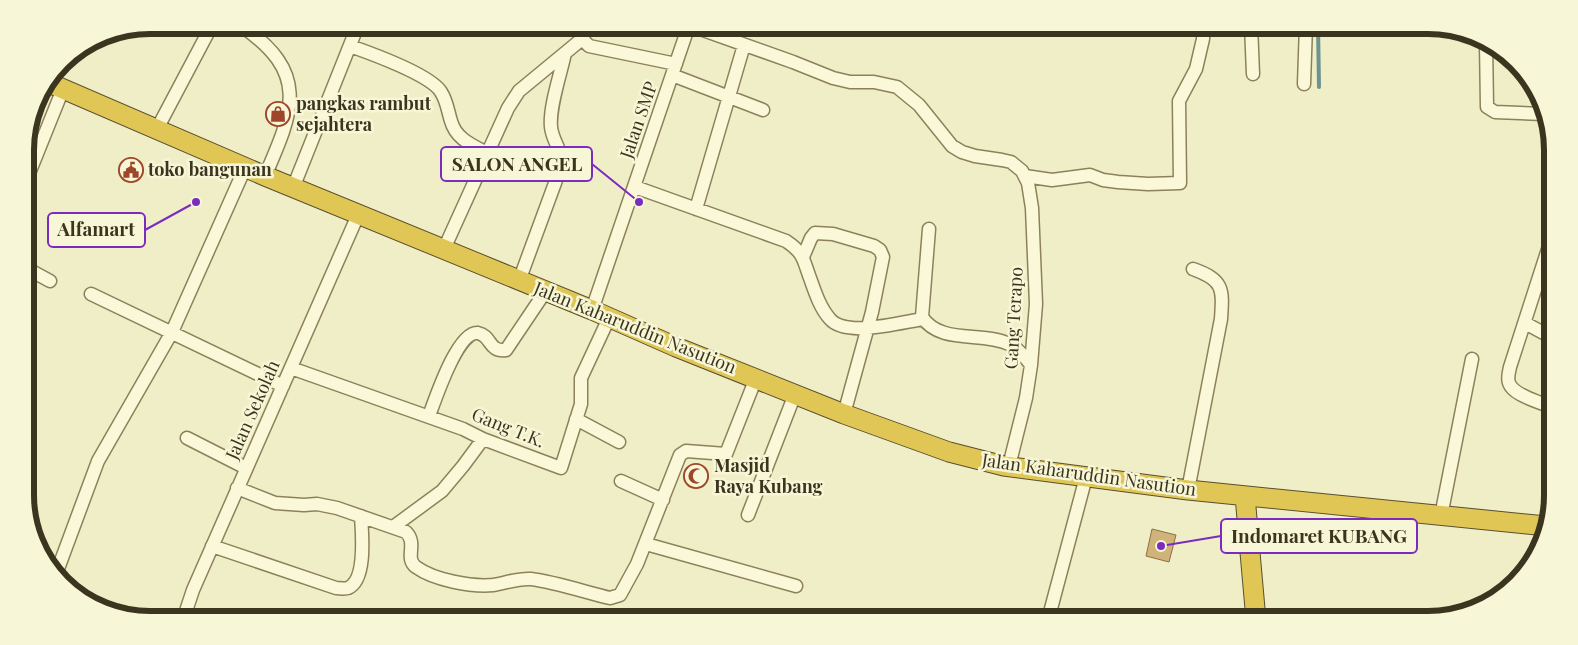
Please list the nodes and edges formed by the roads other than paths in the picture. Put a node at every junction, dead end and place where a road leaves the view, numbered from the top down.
1 (207, 34) edge
2 (253, 34) edge
3 (355, 34) edge
4 (581, 34) edge
5 (686, 34) edge
6 (714, 34) edge
7 (1202, 34) edge
8 (1251, 34) edge
9 (1306, 34) edge
10 (582, 40) junction
11 (744, 45) junction
12 (350, 46) junction
13 (1486, 49) edge
14 (565, 53) junction
15 (674, 69) junction
16 (1253, 74) dead end
17 (1304, 84) dead end
18 (55, 85) edge
19 (729, 96) junction
20 (763, 110) dead end
21 (1538, 113) edge
22 (158, 129) junction
23 (487, 153) junction
24 (34, 154) edge
25 (245, 168) junction
26 (1024, 173) junction
27 (264, 176) junction
28 (635, 187) junction
29 (293, 188) junction
30 (696, 209) junction
31 (358, 215) junction
32 (929, 229) dead end
33 (444, 249) junction
34 (803, 257) junction
35 (1193, 269) dead end
36 (34, 272) edge
37 (1544, 273) edge
38 (50, 280) dead end
39 (519, 281) junction
40 (545, 292) junction
41 (91, 294) dead end
42 (592, 310) junction
43 (609, 318) junction
44 (923, 319) junction
45 (1525, 323) junction
46 (868, 328) junction
47 (172, 332) junction
48 (1544, 333) edge
49 (1472, 359) dead end
50 (1032, 365) junction
51 (292, 368) junction
52 (756, 378) junction
53 (283, 386) junction
54 (795, 394) junction
55 (1544, 404) edge
56 (844, 414) junction
57 (429, 416) junction
58 (576, 419) junction
59 (187, 438) dead end
60 (482, 439) junction
61 (620, 442) dead end
62 (1009, 466) junction
63 (246, 468) junction
64 (1086, 477) junction
65 (621, 481) dead end
66 (237, 488) junction
67 (1188, 490) junction
68 (1245, 496) junction
69 (663, 500) junction
70 (748, 514) dead end
71 (361, 516) junction
72 (1441, 516) junction
73 (1540, 525) edge
74 (393, 527) junction
75 (646, 544) junction
76 (212, 546) junction
77 (59, 567) edge
78 (796, 586) dead end
79 (186, 611) edge
80 (1050, 611) edge
81 (1255, 611) edge

1 - 22 street
2 - 27 street
3 - 12 street
4 - 10 street
5 - 15 street, Jalan SMP
6 - 11 street
7 - 26 street
8 - 16 street
9 - 17 street
10 - 14 street
10 - 15 street
11 - 19 street
11 - 26 street
12 - 23 street
12 - 29 street
13 - 21 street
14 - 23 street
14 - 39 street
15 - 19 street
15 - 28 street, Jalan SMP
18 - 22 highway, Jalan Kaharuddin Nasution
18 - 24 street
19 - 20 street
19 - 30 street
22 - 25 highway, Jalan Kaharuddin Nasution
23 - 33 street
25 - 27 highway, Jalan Kaharuddin Nasution
25 - 47 street
26 - 50 street, Gang Terapo
27 - 29 highway, Jalan Kaharuddin Nasution
28 - 30 street
28 - 42 street, Jalan SMP
29 - 31 highway, Jalan Kaharuddin Nasution
30 - 34 street
31 - 33 highway, Jalan Kaharuddin Nasution
31 - 51 street, Jalan Sekolah
32 - 44 street
33 - 39 highway, Jalan Kaharuddin Nasution
34 - 46 street
34 - 46 street
35 - 67 street
36 - 38 street
37 - 45 street
39 - 40 highway, Jalan Kaharuddin Nasution
40 - 42 highway, Jalan Kaharuddin Nasution
40 - 57 street
41 - 47 street
42 - 43 highway, Jalan Kaharuddin Nasution
43 - 52 highway, Jalan Kaharuddin Nasution
43 - 58 street, Gang T.K.
44 - 46 street
44 - 50 street
45 - 48 street
45 - 55 street
46 - 56 street
47 - 53 street
47 - 77 street
49 - 72 street
50 - 62 street, Gang Terapo
51 - 53 street, Jalan Sekolah
51 - 57 street, Gang T.K.
52 - 54 highway, Jalan Kaharuddin Nasution
52 - 69 street
53 - 63 street, Jalan Sekolah
54 - 56 highway, Jalan Kaharuddin Nasution
54 - 70 street
56 - 62 highway, Jalan Kaharuddin Nasution
57 - 60 street, Gang T.K.
58 - 60 street, Gang T.K.
58 - 61 street
59 - 63 street
60 - 74 street
62 - 64 highway, Jalan Kaharuddin Nasution
63 - 66 street, Jalan Sekolah
64 - 67 highway, Jalan Kaharuddin Nasution
64 - 80 street
65 - 69 street
66 - 71 street
66 - 76 street, Jalan Sekolah
67 - 68 highway, Jalan Kaharuddin Nasution
68 - 72 highway, Jalan Kaharuddin Nasution
68 - 81 highway
69 - 75 street
71 - 74 street
71 - 76 street
72 - 73 highway, Jalan Kaharuddin Nasution
74 - 75 street
75 - 78 street
76 - 79 street, Jalan Sekolah

